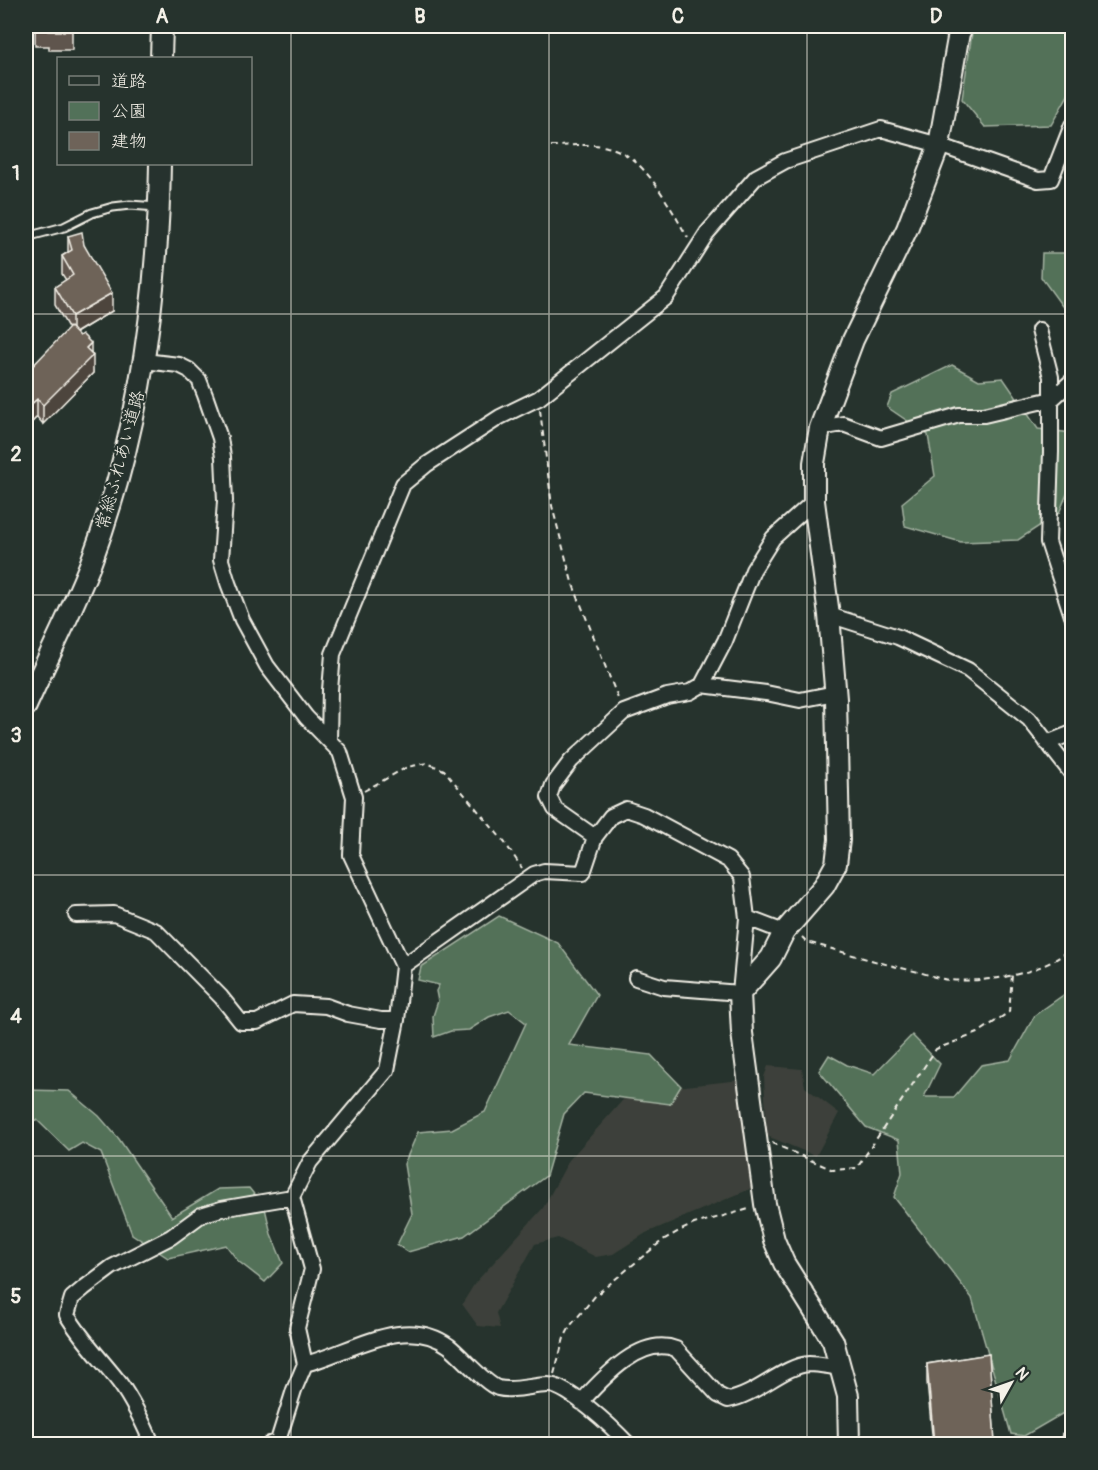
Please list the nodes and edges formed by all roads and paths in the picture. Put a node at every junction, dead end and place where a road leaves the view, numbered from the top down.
1 (162, 26) edge
2 (955, 28) edge
3 (161, 57) edge
4 (1072, 125) edge
5 (939, 145) junction
6 (551, 146) dead end
7 (160, 165) edge
8 (160, 207) junction
9 (26, 237) edge
10 (696, 251) junction
11 (1039, 330) dead end
12 (144, 361) junction
13 (1072, 381) edge
14 (539, 398) junction
15 (1052, 399) junction
16 (820, 428) junction
17 (814, 501) junction
18 (829, 615) junction
19 (1072, 616) edge
20 (702, 685) junction
21 (835, 693) junction
22 (26, 706) edge
23 (624, 712) junction
24 (1072, 733) edge
25 (328, 740) junction
26 (1047, 743) junction
27 (1072, 774) edge
28 (354, 797) junction
29 (595, 837) junction
30 (529, 877) junction
31 (76, 915) dead end
32 (747, 918) junction
33 (788, 929) junction
34 (1072, 947) edge
35 (403, 966) junction
36 (1012, 975) junction
37 (636, 978) dead end
38 (740, 993) junction
39 (397, 1020) junction
40 (756, 1137) junction
41 (292, 1197) junction
42 (765, 1204) junction
43 (305, 1365) junction
44 (842, 1368) junction
45 (550, 1385) junction
46 (581, 1402) junction
47 (276, 1443) edge
48 (152, 1444) edge
49 (628, 1444) edge
50 (849, 1444) edge

1 - 3 street
2 - 5 street
4 - 5 street
5 - 10 street
5 - 16 street
6 - 10 path
7 - 8 street, 常総ふれあい道路
8 - 9 lane
8 - 12 street, 常総ふれあい道路
10 - 14 street
11 - 15 street
12 - 22 street, 常総ふれあい道路
12 - 25 street
13 - 15 street
14 - 23 path
14 - 25 street
15 - 16 street
15 - 19 street
16 - 17 street
17 - 18 street
17 - 20 street
18 - 21 street
18 - 26 street
20 - 21 street
20 - 23 street
21 - 33 street
23 - 29 street
24 - 26 street
25 - 28 street
26 - 27 street
28 - 30 path
28 - 35 street
29 - 30 street
29 - 32 street
30 - 35 street
31 - 39 street
32 - 33 street
32 - 38 street
33 - 36 path
33 - 38 street
34 - 36 path
35 - 39 street
36 - 40 path
37 - 38 street
38 - 40 street
39 - 41 street
40 - 42 street
41 - 43 street
41 - 48 street
42 - 44 street
42 - 45 path
43 - 45 street
43 - 47 street
44 - 46 street
44 - 50 street
45 - 46 street
46 - 49 street

